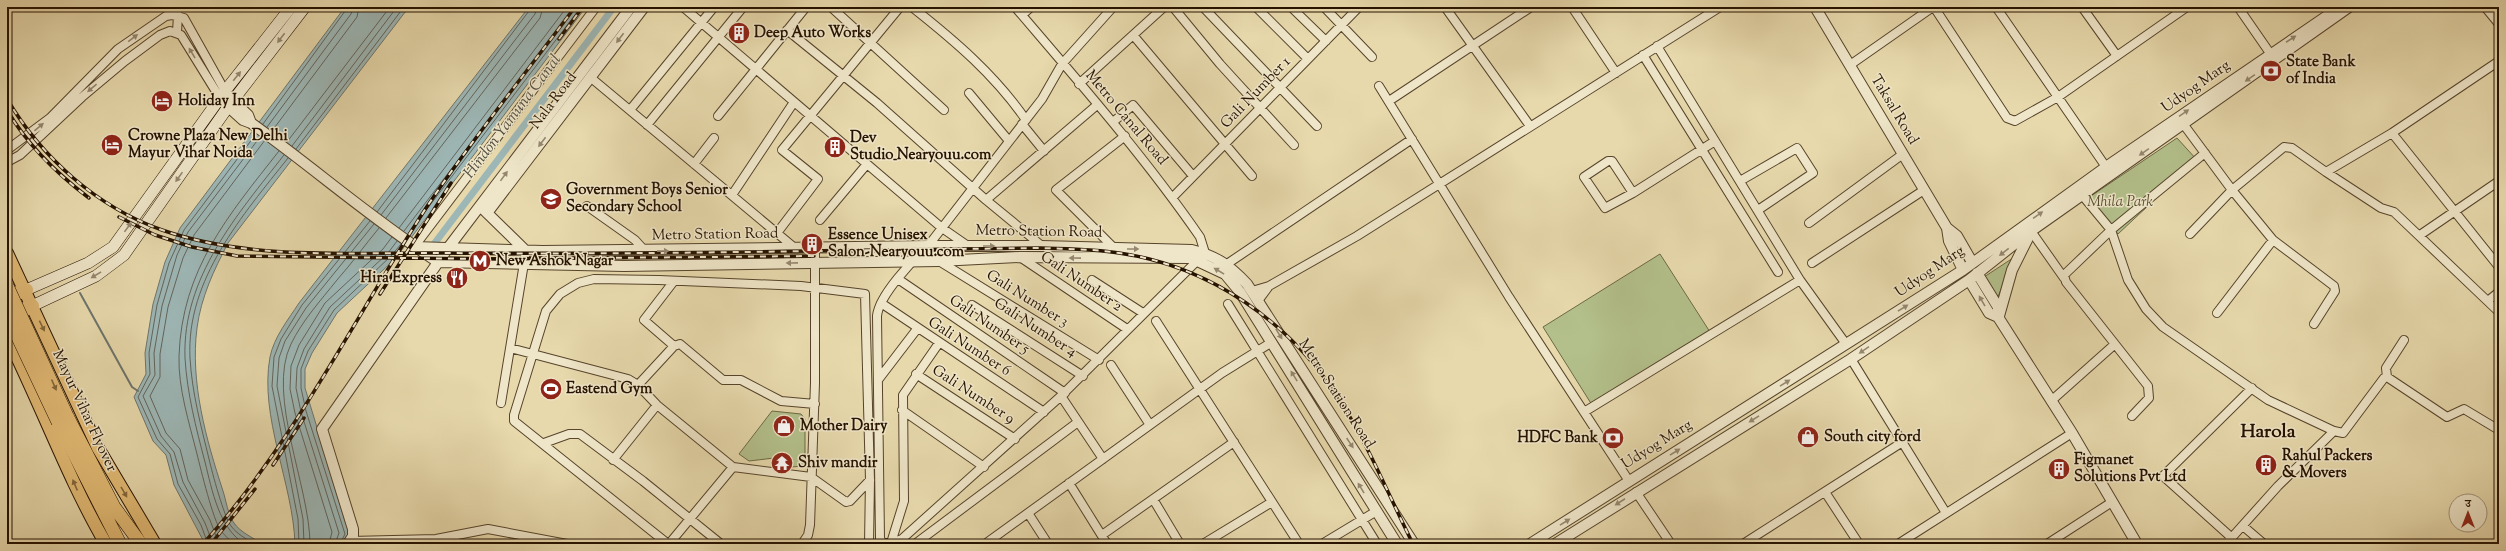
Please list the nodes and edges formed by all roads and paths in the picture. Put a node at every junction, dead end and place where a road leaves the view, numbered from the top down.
1 (291, 7) edge
2 (305, 7) edge
3 (596, 7) edge
4 (631, 7) edge
5 (644, 7) edge
6 (683, 7) edge
7 (714, 7) edge
8 (743, 7) edge
9 (806, 7) edge
10 (831, 7) edge
11 (900, 7) edge
12 (912, 7) edge
13 (1016, 7) edge
14 (1031, 7) edge
15 (1112, 7) edge
16 (1164, 7) edge
17 (1173, 7) edge
18 (1203, 7) edge
19 (1256, 7) edge
20 (1291, 7) edge
21 (1324, 7) edge
22 (1359, 7) edge
23 (1445, 7) edge
24 (1531, 7) edge
25 (1572, 7) edge
26 (1720, 7) edge
27 (1815, 7) edge
28 (1933, 7) edge
29 (1996, 7) edge
30 (2082, 7) edge
31 (2187, 7) edge
32 (2238, 7) edge
33 (2350, 7) edge
34 (2485, 7) edge
35 (178, 15) junction
36 (1022, 15) junction
37 (701, 23) junction
38 (2499, 24) edge
39 (1342, 25) junction
40 (787, 30) junction
41 (177, 32) junction
42 (1133, 35) junction
43 (718, 37) junction
44 (1326, 41) junction
45 (870, 44) junction
46 (1473, 45) junction
47 (1657, 46) junction
48 (1643, 55) junction
49 (1372, 56) dead end
50 (2117, 56) junction
51 (2273, 57) junction
52 (1308, 59) junction
53 (2499, 61) edge
54 (1062, 64) junction
55 (593, 65) junction
56 (1850, 65) junction
57 (757, 69) junction
58 (1616, 72) junction
59 (844, 76) junction
60 (590, 77) junction
61 (1080, 84) junction
62 (1380, 86) dead end
63 (1280, 87) junction
64 (969, 93) dead end
65 (222, 95) junction
66 (2058, 97) junction
67 (1389, 101) junction
68 (794, 102) junction
69 (1097, 105) junction
70 (232, 106) junction
71 (1260, 108) junction
72 (630, 110) junction
73 (944, 110) dead end
74 (718, 116) dead end
75 (811, 116) junction
76 (1024, 122) junction
77 (1113, 122) junction
78 (2184, 124) junction
79 (647, 125) junction
80 (1317, 126) dead end
81 (1530, 126) junction
82 (2392, 133) junction
83 (1125, 136) junction
84 (714, 138) dead end
85 (1412, 139) junction
86 (1009, 141) junction
87 (1716, 141) junction
88 (1224, 144) junction
89 (1294, 145) dead end
90 (1702, 149) junction
91 (7, 150) edge
92 (1044, 151) junction
93 (2205, 153) junction
94 (1903, 154) junction
95 (7, 162) edge
96 (694, 164) junction
97 (867, 164) junction
98 (2106, 167) junction
99 (2326, 172) junction
100 (1193, 176) junction
101 (1252, 176) dead end
102 (2499, 181) edge
103 (1740, 182) junction
104 (1440, 183) junction
105 (973, 188) junction
106 (1924, 190) junction
107 (2232, 190) junction
108 (1633, 193) junction
109 (732, 195) junction
110 (2082, 195) junction
111 (1172, 198) junction
112 (986, 200) junction
113 (587, 206) dead end
114 (484, 210) junction
115 (1758, 210) junction
116 (2455, 212) junction
117 (820, 220) dead end
118 (1809, 223) dead end
119 (942, 228) junction
120 (1947, 228) junction
121 (2111, 230) junction
122 (2031, 231) junction
123 (777, 233) junction
124 (2190, 234) dead end
125 (2420, 235) junction
126 (2273, 240) junction
127 (1949, 241) junction
128 (412, 245) junction
129 (928, 246) junction
130 (968, 246) junction
131 (1042, 246) junction
132 (448, 248) junction
133 (796, 249) junction
134 (815, 249) junction
135 (1115, 249) junction
136 (510, 250) junction
137 (526, 251) junction
138 (645, 251) junction
139 (7, 253) edge
140 (1020, 257) junction
141 (1202, 257) junction
142 (912, 260) junction
143 (939, 261) junction
144 (438, 262) junction
145 (1972, 262) junction
146 (816, 263) junction
147 (1812, 263) dead end
148 (510, 264) junction
149 (525, 264) junction
150 (1226, 264) junction
151 (2499, 267) edge
152 (1963, 270) junction
153 (1778, 272) dead end
154 (1973, 277) junction
155 (2064, 278) junction
156 (898, 279) junction
157 (1092, 280) dead end
158 (1800, 280) junction
159 (674, 281) junction
160 (1943, 282) junction
161 (7, 286) edge
162 (1269, 286) junction
163 (814, 288) junction
164 (26, 290) junction
165 (1252, 291) junction
166 (2499, 292) edge
167 (7, 297) edge
168 (2489, 300) junction
169 (1258, 301) junction
170 (881, 303) junction
171 (972, 304) dead end
172 (1228, 304) dead end
173 (32, 306) junction
174 (2499, 312) edge
175 (1143, 313) junction
176 (2217, 313) dead end
177 (7, 314) edge
178 (7, 317) edge
179 (1998, 317) junction
180 (1156, 321) dead end
181 (2314, 324) dead end
182 (917, 329) junction
183 (1127, 329) junction
184 (7, 336) edge
185 (2404, 340) dead end
186 (1272, 342) junction
187 (939, 343) junction
188 (1846, 344) junction
189 (2115, 344) junction
190 (674, 346) junction
191 (510, 348) junction
192 (1257, 351) junction
193 (532, 353) junction
194 (1851, 359) junction
195 (1099, 360) junction
196 (60, 363) junction
197 (1110, 365) dead end
198 (916, 374) junction
199 (1083, 376) junction
200 (2387, 377) junction
201 (29, 380) junction
202 (878, 380) junction
203 (638, 385) junction
204 (2252, 388) junction
205 (1201, 389) junction
206 (1063, 394) junction
207 (2051, 401) junction
208 (501, 403) dead end
209 (815, 404) junction
210 (658, 405) junction
211 (902, 410) junction
212 (1044, 412) junction
213 (1584, 412) junction
214 (2132, 416) dead end
215 (1078, 422) junction
216 (1150, 425) junction
217 (2499, 430) edge
218 (2334, 431) junction
219 (2072, 433) junction
220 (1015, 439) junction
221 (1234, 442) junction
222 (1901, 442) junction
223 (544, 443) junction
224 (1103, 459) junction
225 (613, 460) junction
226 (733, 467) junction
227 (984, 467) junction
228 (811, 477) junction
229 (870, 480) junction
230 (1628, 481) junction
231 (1069, 483) junction
232 (1636, 492) junction
233 (1825, 492) junction
234 (1153, 499) junction
235 (1272, 502) junction
236 (2112, 502) junction
237 (1390, 503) junction
238 (1375, 512) junction
239 (1028, 513) junction
240 (1946, 514) junction
241 (690, 518) junction
242 (1362, 519) junction
243 (2243, 526) junction
244 (1102, 535) junction
245 (2229, 541) edge
246 (349, 543) edge
247 (106, 544) edge
248 (120, 544) edge
249 (141, 544) edge
250 (155, 544) edge
251 (567, 544) edge
252 (668, 544) edge
253 (721, 544) edge
254 (802, 544) edge
255 (869, 544) edge
256 (891, 544) edge
257 (915, 544) edge
258 (985, 544) edge
259 (1048, 544) edge
260 (1107, 544) edge
261 (1180, 544) edge
262 (1203, 544) edge
263 (1299, 544) edge
264 (1322, 544) edge
265 (1377, 544) edge
266 (1397, 544) edge
267 (1414, 544) edge
268 (1530, 544) edge
269 (1555, 544) edge
270 (1671, 544) edge
271 (1742, 544) edge
272 (1859, 544) edge
273 (1898, 544) edge
274 (2046, 544) edge
275 (2137, 544) edge
276 (2264, 544) edge

65 -> 1 main road
2 -> 70 main road
3 - 128 street
4 - 55 street, Nala Road
5 -> 55 street, Nala Road
6 - 37 street
7 - 37 street
8 - 43 street
9 - 40 street
10 - 45 street
11 - 45 street
12 - 76 street
13 - 36 street, Metro Canal Road
14 - 36 street
15 - 54 street
16 - 42 street
17 - 71 street
18 - 63 street
19 - 52 street
20 - 44 street
21 - 39 street
22 - 39 street, Gali Number 1
23 - 46 street
24 - 46 street
25 - 58 street
26 - 47 street
27 - 56 street, Taksal Road
28 - 56 street
28 - 66 street
29 - 66 street
30 - 50 street
31 - 50 street
32 - 51 street
33 - 51 street, Udyog Marg
34 - 38 street
35 - 41 street
35 - 65 street
91 -> 35 street
36 - 54 street, Metro Canal Road
37 - 43 street
37 - 72 street
39 - 44 street, Gali Number 1
39 - 49 street
40 - 57 street
40 - 59 street
65 -> 41 street
41 -> 95 street
42 - 61 street
42 - 88 street
43 - 57 street
43 - 79 street
44 - 52 street, Gali Number 1
45 - 59 street
45 - 73 street
46 - 67 street
46 - 81 street
47 - 48 street
47 - 87 street
48 - 58 street
48 - 90 street
50 - 66 street
51 -> 78 street, Udyog Marg
98 -> 51 street, Udyog Marg
52 - 63 street, Gali Number 1
53 - 82 street
54 - 61 street, Metro Canal Road
54 - 76 street
55 - 60 street, Nala Road
114 -> 55 street, Nala Road
56 - 94 street, Taksal Road
57 - 68 street
57 - 74 street
58 - 81 street
59 - 75 street
59 - 105 street
60 - 72 street
60 -> 114 street, Nala Road
61 - 69 street, Metro Canal Road
62 - 67 street
63 - 71 street, Gali Number 1
63 - 80 street
64 - 86 street
65 - 70 street
164 -> 65 main road
66 - 98 street
67 - 85 street
68 - 75 street
68 - 109 street
69 - 77 street, Metro Canal Road
69 - 92 street
70 - 128 street
70 -> 173 main road
71 - 88 street, Gali Number 1
71 - 89 street
72 - 79 street
75 - 97 street
75 - 123 street
76 - 86 street
76 - 92 street
77 - 83 street, Metro Canal Road
77 - 100 street
78 - 93 street
78 -> 110 street, Udyog Marg
79 - 96 street
81 - 104 street
82 - 99 street
82 - 116 street
83 - 111 street, Metro Canal Road
83 - 135 street
84 - 96 street
85 - 104 street
85 - 150 street
86 - 105 street
87 - 90 street
87 - 103 street
88 - 100 street, Gali Number 1
88 - 101 street
90 - 108 street
90 - 153 street
92 - 112 street
93 - 107 street
93 - 121 street
94 - 106 street, Taksal Road
94 - 118 street
96 - 109 street
97 - 117 street
97 - 119 street
145 -> 98 street, Udyog Marg
99 - 107 street
99 - 125 street
100 - 111 street, Gali Number 1
102 - 116 street
103 - 115 street
103 - 115 street
104 - 162 street
104 - 213 street
105 - 112 street
105 - 119 street
106 - 120 street, Taksal Road
106 - 147 street
107 - 124 street
107 - 126 street
108 - 108 street
109 - 123 street
110 - 121 street
110 - 122 street, Udyog Marg
111 - 141 street, Metro Canal Road
112 - 131 street
113 - 138 street
114 - 132 street
114 - 137 street
115 - 158 street
116 - 125 street
116 - 151 street
119 - 129 street
119 - 130 street
120 - 127 street, Taksal Road
120 - 145 street, Taksal Road
121 - 155 street
121 - 204 street
122 -> 154 street, Udyog Marg
122 - 155 street
122 - 179 street
123 - 133 street
125 - 168 street
126 - 176 street
126 - 181 street
127 - 152 street, Taksal Road
127 - 160 street
128 - 132 street, Metro Station Road
128 - 144 street
129 - 130 street, Metro Station Road
129 - 134 street, Metro Station Road
129 - 142 street
130 -> 131 street, Metro Station Road
131 - 135 street, Metro Station Road
132 - 136 street, Metro Station Road
132 - 144 street
133 - 134 street, Metro Station Road
138 -> 133 street, Metro Station Road
134 - 146 street
135 -> 141 street, Metro Station Road
136 - 137 street, Metro Station Road
136 - 148 street
137 - 138 street, Metro Station Road
137 - 149 street
139 - 164 main road
141 -> 140 street, Metro Station Road
140 - 143 street, Metro Station Road
140 - 183 street, Gali Number 2
141 - 150 street, Metro Station Road
141 - 175 street
186 -> 141 street, Metro Station Road
142 - 143 street, Metro Station Road
142 - 146 street, Metro Station Road
142 - 156 street
143 - 195 street, Gali Number 3
144 - 148 street, Metro Station Road
144 - 246 street
145 - 152 street, Udyog Marg
146 -> 149 street, Metro Station Road
146 - 163 street
148 - 149 street, Metro Station Road
149 - 191 street
150 - 165 street, Metro Station Road
152 - 160 street, Udyog Marg
179 -> 154 street
154 -> 194 street, Udyog Marg
155 - 189 street
156 - 170 street
156 - 206 street, Gali Number 5
157 - 175 street
158 - 188 street
158 - 213 street
159 - 163 street
159 - 190 street
159 - 193 street
188 -> 160 street, Udyog Marg
161 -> 249 highway, Mayur Vihar Flyover, bridge
162 - 165 street
162 - 169 street
163 - 209 street
163 - 229 street
164 - 167 highway
164 - 173 main road
165 - 169 street, Metro Station Road
166 - 168 street
168 - 174 street
169 -> 237 street, Metro Station Road
170 - 182 street, Gali Number 6
170 - 202 street
171 - 199 street, Gali Number 4
172 - 192 street
173 - 178 highway
173 -> 196 main road
175 - 183 street
177 - 248 highway, Mayur Vihar Flyover, bridge
179 - 207 street
180 - 205 street
182 - 187 street, Gali Number 6
182 - 202 street
183 - 195 street
184 - 201 main road
185 - 200 street
186 - 192 street
238 -> 186 street, Metro Station Road
187 - 198 street
187 - 212 street, Gali Number 6
230 -> 188 street, Udyog Marg
189 - 207 street
189 - 214 street
190 - 203 street
190 - 209 street
191 - 193 street
191 - 208 street
192 - 205 street
192 - 242 street
193 - 203 street
193 - 223 street
194 - 222 street
194 -> 232 street, Udyog Marg
195 - 199 street
196 - 201 main road
196 -> 250 main road
197 - 216 street
198 - 211 street
198 - 220 street, Gali Number 9
199 - 206 street
200 - 217 street
200 - 218 street
247 -> 201 main road
202 - 256 street
203 - 210 street
204 - 218 street
204 - 245 street
205 - 216 street
205 - 221 street
206 - 212 street
206 - 215 street
207 - 219 street
209 - 228 street
210 - 225 street
210 - 226 street
211 - 227 street
211 - 256 street
212 - 220 street
213 - 230 street
215 - 224 street
215 - 257 street
216 - 224 street
218 - 243 street
219 - 236 street
219 - 240 street
220 - 227 street
221 - 234 street
221 - 235 street
222 - 233 street
222 - 240 street
223 - 225 street
223 - 252 street
224 - 231 street
225 - 241 street
226 - 228 street
226 - 241 street
227 - 256 street
228 - 229 street
228 - 254 street
229 - 255 street
268 -> 230 street, Udyog Marg
231 - 239 street
231 - 244 street
232 -> 269 street, Udyog Marg
232 - 270 street
233 - 271 street
233 - 272 street
234 - 244 street
234 - 261 street
235 - 262 street
235 - 263 street
236 - 274 street
236 - 275 street
237 - 238 street
237 - 267 street, Metro Station Road
238 - 242 street
238 - 266 street, Metro Station Road
239 - 258 street
239 - 259 street
240 - 273 street
241 - 252 street
241 - 253 street
242 - 264 street
242 - 265 street
243 - 245 street
243 - 276 street
244 - 260 street
246 - 251 street

